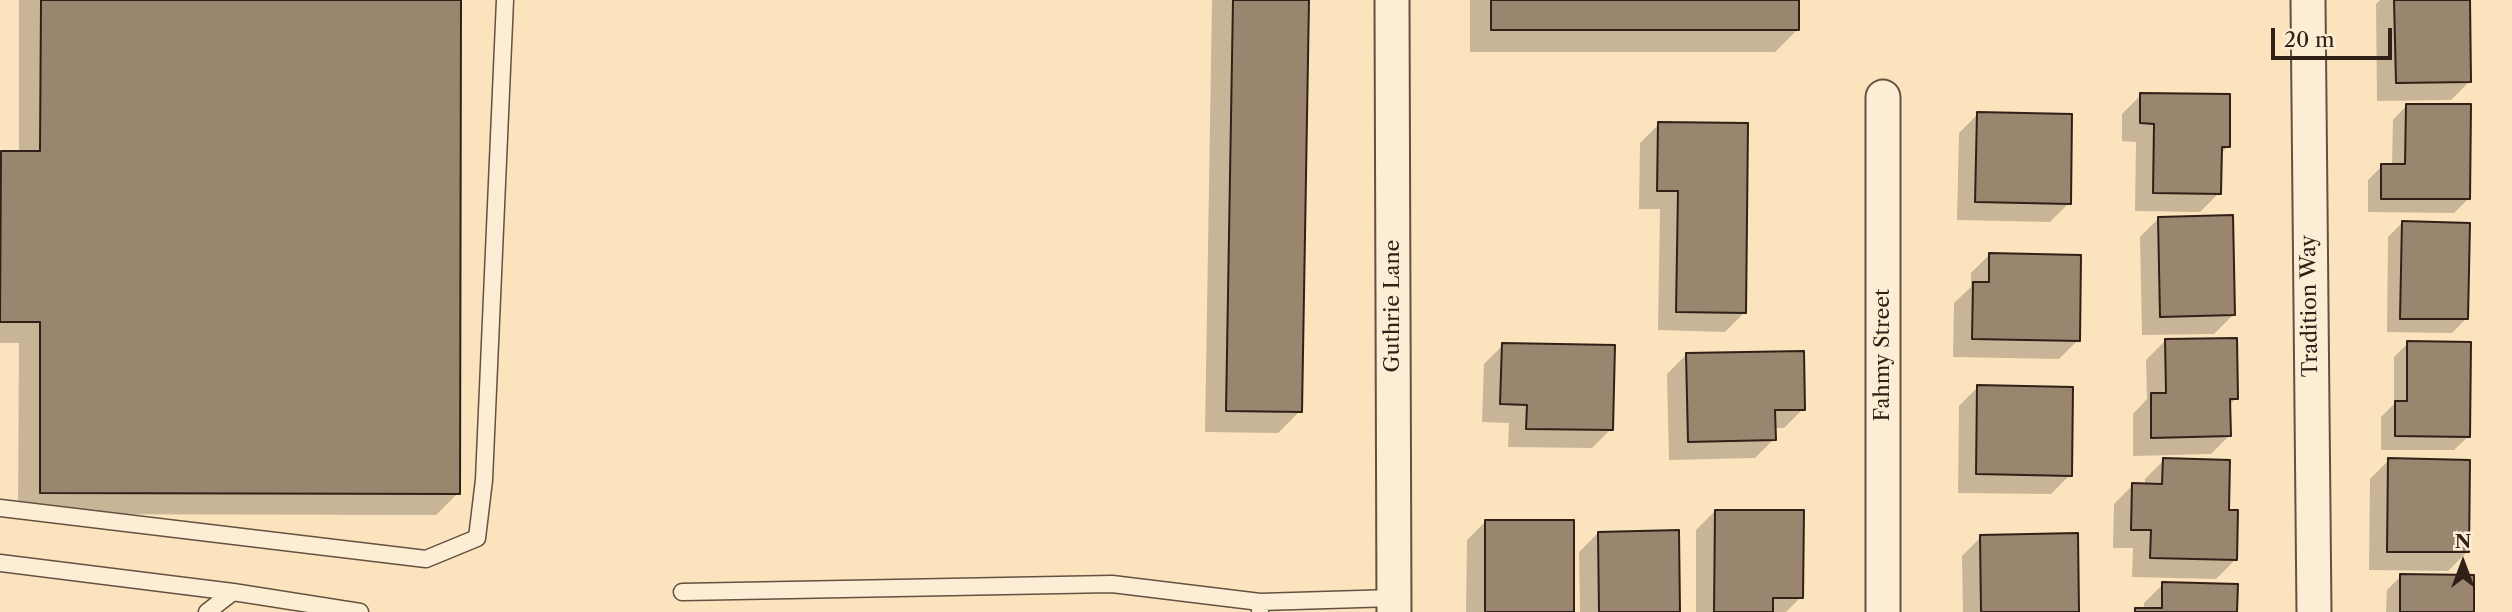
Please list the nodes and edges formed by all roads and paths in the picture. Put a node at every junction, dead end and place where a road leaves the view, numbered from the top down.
1 (505, 0) edge
2 (1392, 0) edge
3 (2308, 0) edge
4 (1883, 97) dead end
5 (0, 508) edge
6 (0, 563) edge
7 (233, 592) junction
8 (682, 592) dead end
9 (1394, 605) edge
10 (1260, 607) edge
11 (207, 612) edge
12 (360, 612) edge
13 (1883, 612) edge
14 (2314, 612) edge

1 - 5 lane
2 - 9 street, Guthrie Lane
3 - 14 street, Tradition Way
4 - 13 street, Fahmy Street
6 - 7 lane
7 - 11 lane
7 - 12 lane
8 - 10 lane
9 - 10 lane

